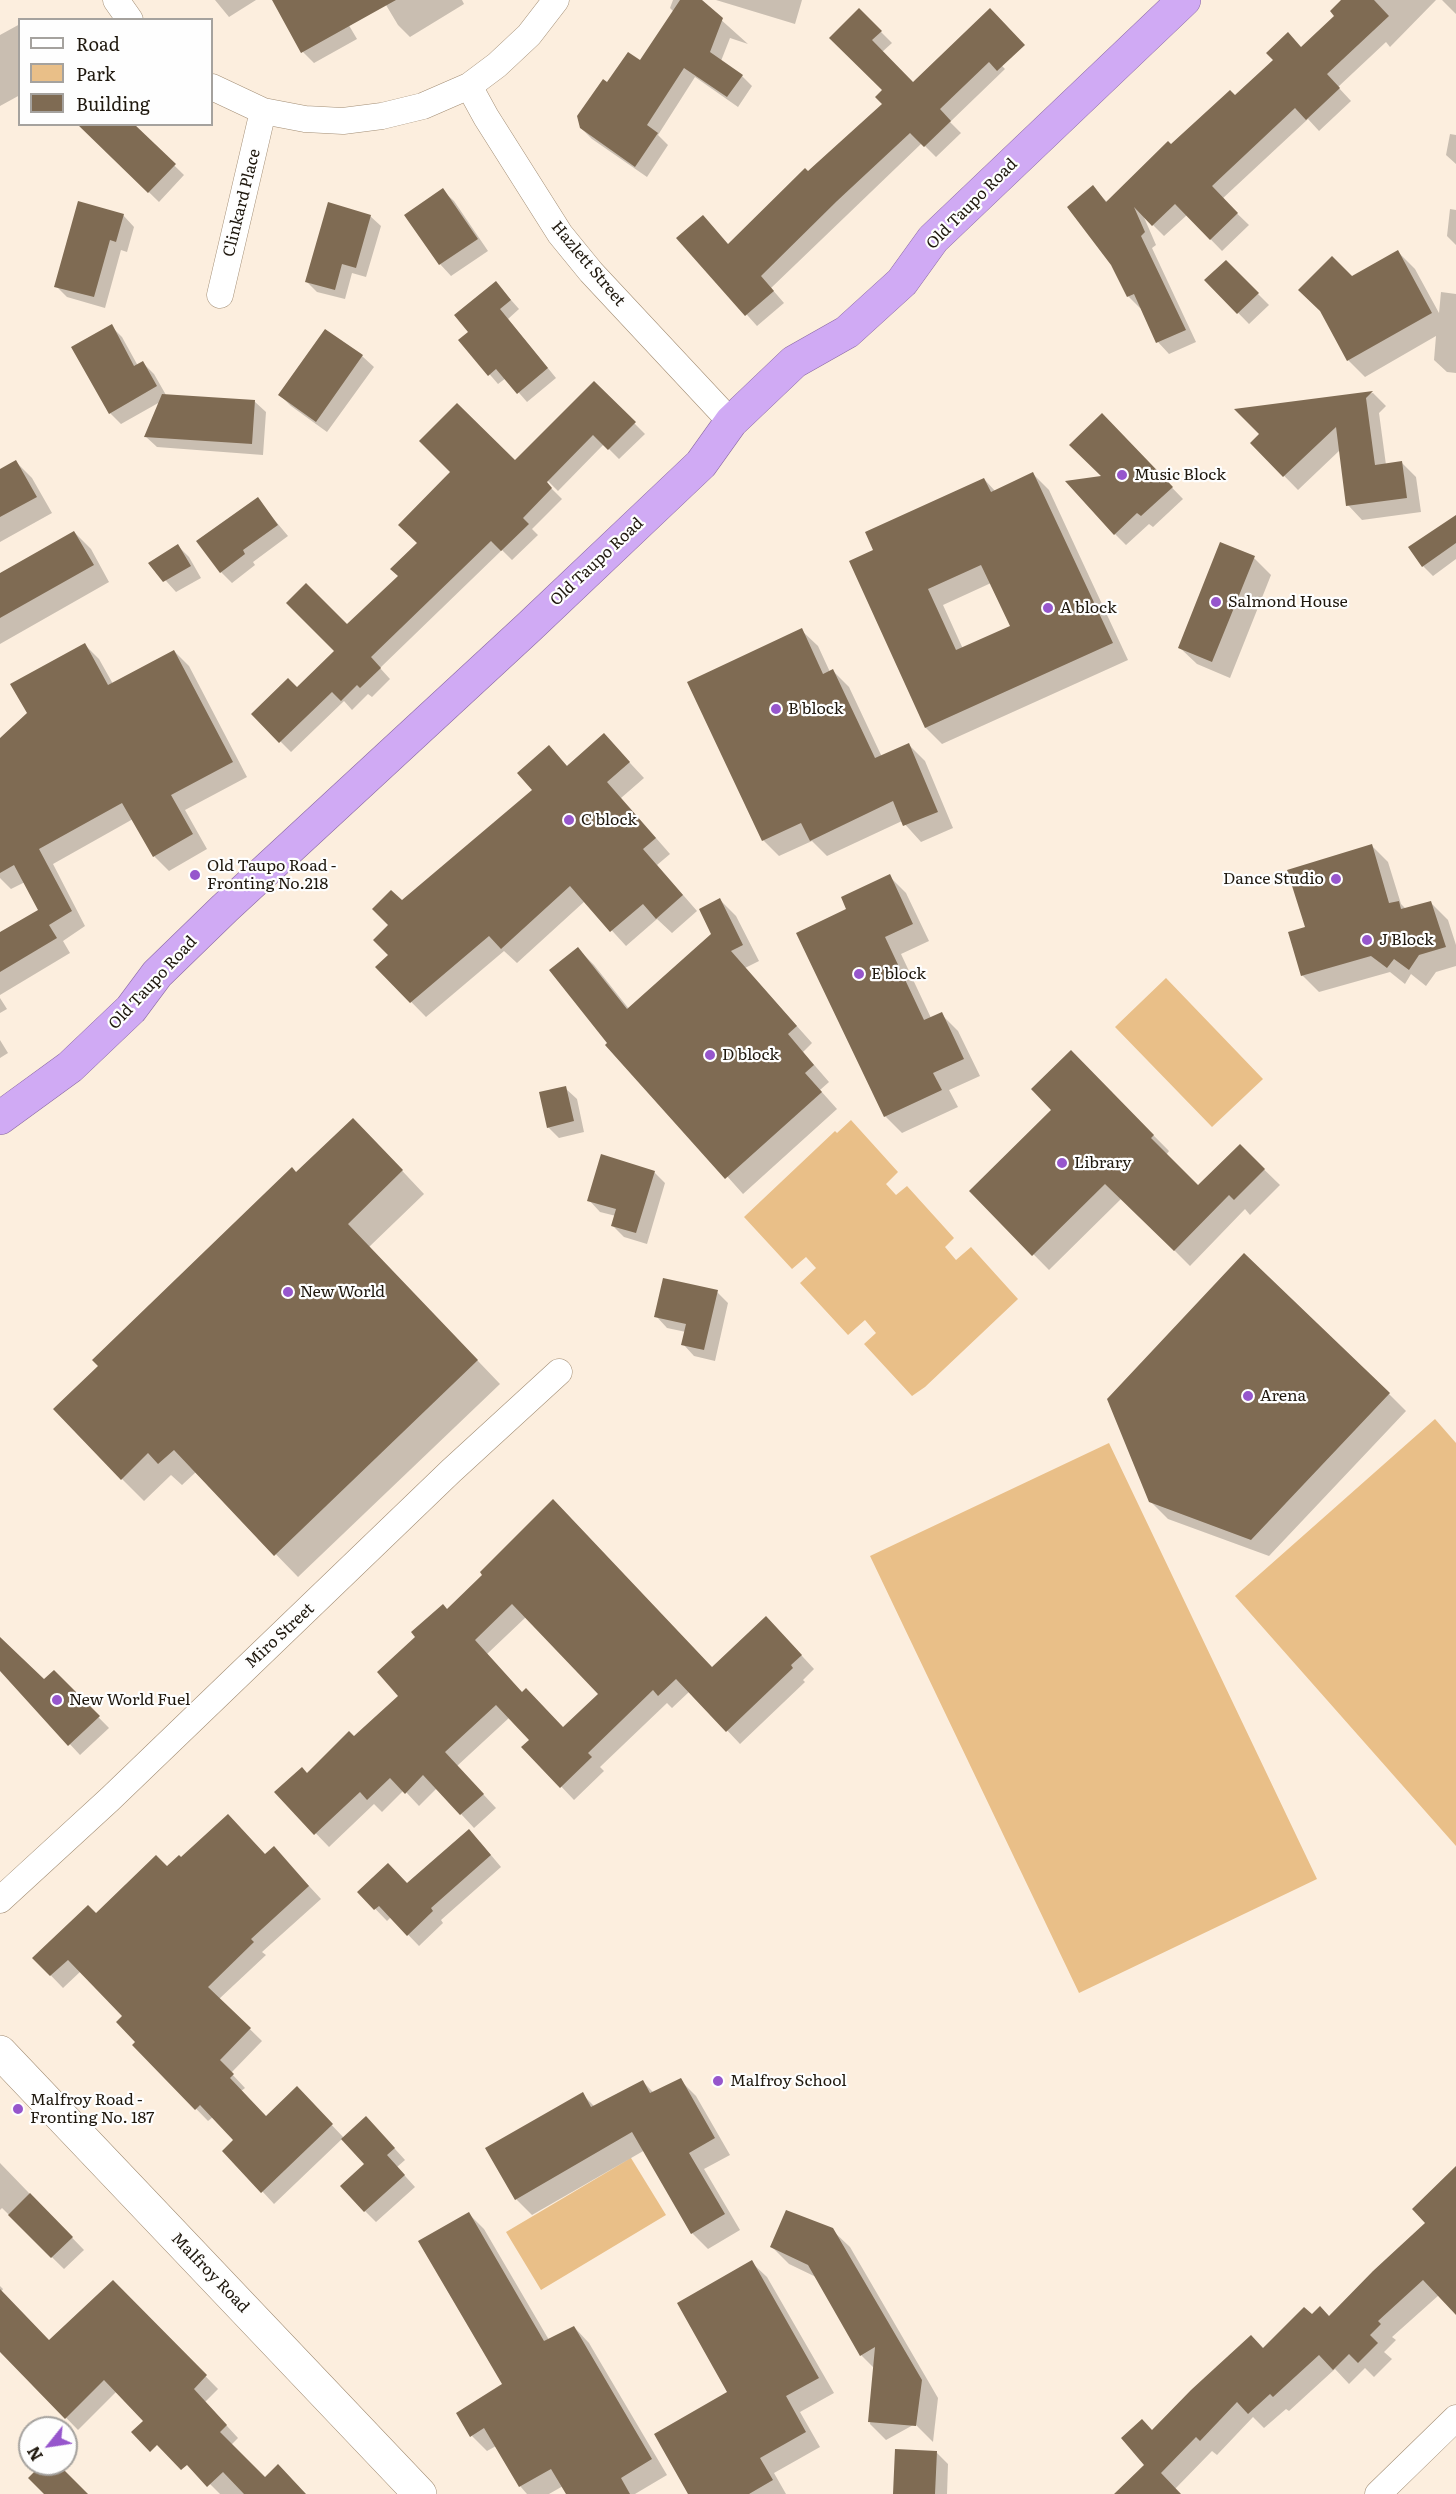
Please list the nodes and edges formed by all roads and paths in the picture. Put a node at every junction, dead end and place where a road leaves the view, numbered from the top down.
1 (116, 0) edge
2 (556, 0) edge
3 (1184, 0) edge
4 (129, 18) edge
5 (469, 86) junction
6 (213, 87) edge
7 (263, 111) junction
8 (220, 295) dead end
9 (731, 422) junction
10 (0, 1118) edge
11 (559, 1372) dead end
12 (0, 1900) edge
13 (0, 2052) edge
14 (1456, 2418) edge
15 (420, 2494) edge
16 (1378, 2494) edge

1 - 4 street
2 - 5 street
3 - 9 highway, Old Taupo Road
5 - 7 street
5 - 9 street, Hazlett Street
6 - 7 street
7 - 8 street, Clinkard Place
9 - 10 highway, Old Taupo Road
11 - 12 street, Miro Street
13 - 15 main road, Malfroy Road
14 - 16 street

